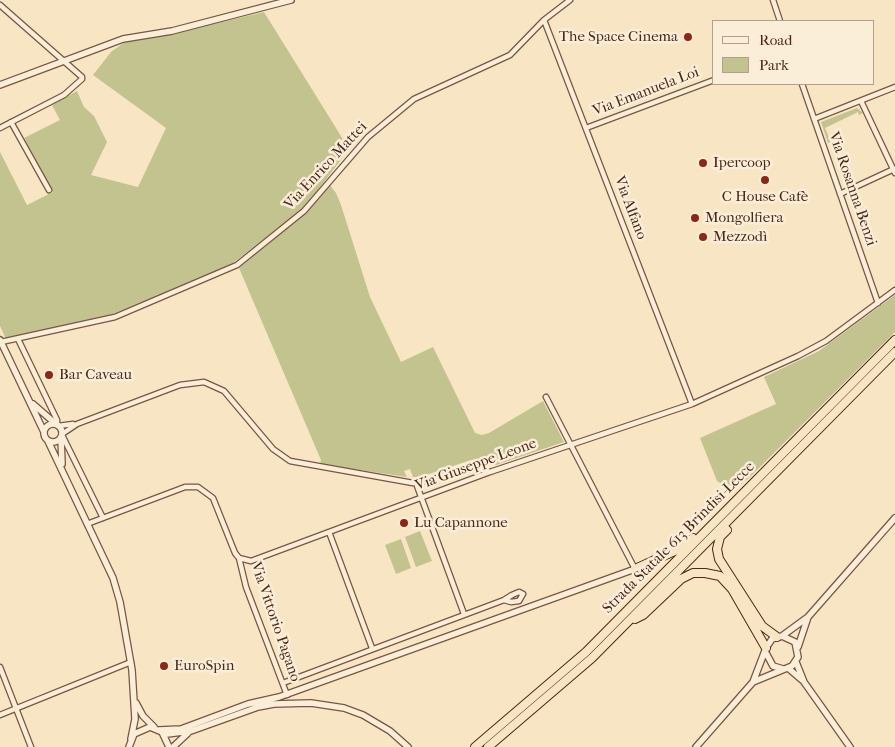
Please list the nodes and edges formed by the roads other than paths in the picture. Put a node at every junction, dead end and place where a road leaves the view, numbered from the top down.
1 (291, 0) edge
2 (570, 0) edge
3 (773, 0) edge
4 (0, 5) edge
5 (544, 20) junction
6 (780, 20) edge
7 (62, 60) junction
8 (712, 81) edge
9 (0, 85) edge
10 (802, 85) edge
11 (895, 87) edge
12 (861, 101) junction
13 (814, 119) junction
14 (12, 122) junction
15 (0, 128) edge
16 (586, 128) junction
17 (894, 170) edge
18 (49, 190) dead end
19 (840, 194) junction
20 (895, 290) edge
21 (878, 303) junction
22 (18, 338) junction
23 (895, 340) edge
24 (0, 341) edge
25 (895, 352) edge
26 (27, 396) junction
27 (546, 397) dead end
28 (692, 404) junction
29 (77, 424) junction
30 (57, 425) junction
31 (44, 432) junction
32 (61, 436) junction
33 (48, 441) junction
34 (570, 445) junction
35 (781, 468) junction
36 (490, 472) junction
37 (66, 478) junction
38 (416, 482) junction
39 (747, 490) junction
40 (421, 498) junction
41 (103, 518) junction
42 (895, 518) edge
43 (87, 524) junction
44 (329, 532) junction
45 (239, 558) junction
46 (635, 568) junction
47 (504, 600) dead end
48 (464, 614) junction
49 (808, 617) junction
50 (625, 625) junction
51 (779, 636) junction
52 (798, 647) junction
53 (372, 648) junction
54 (766, 650) junction
55 (131, 662) junction
56 (796, 662) junction
57 (0, 667) edge
58 (785, 668) junction
59 (753, 682) junction
60 (804, 682) junction
61 (282, 683) junction
62 (133, 688) junction
63 (287, 695) junction
64 (17, 708) junction
65 (0, 715) edge
66 (159, 730) junction
67 (191, 731) junction
68 (128, 744) edge
69 (31, 747) edge
70 (169, 747) edge
71 (173, 747) edge
72 (408, 747) edge
73 (475, 747) edge
74 (488, 747) edge
75 (696, 747) edge
76 (850, 747) edge

1 - 7 street
2 - 5 street, Via Enrico Mattei
3 - 6 street
4 - 7 street
5 - 16 street, Via Alfano
5 - 22 street, Via Enrico Mattei
7 - 9 street
7 - 14 street
8 - 16 street, Via Emanuela Loi
10 - 13 street, Via Rosanna Benzi
11 - 12 street
12 - 13 street
12 - 17 street
13 - 19 street, Via Rosanna Benzi
14 - 15 street
14 - 18 street
16 - 28 street, Via Alfano
17 - 19 street
19 - 21 street, Via Rosanna Benzi
20 - 21 street, Via Giuseppe Leone
21 - 28 street, Via Giuseppe Leone
22 - 24 street, Via Enrico Mattei
22 - 30 street
23 - 39 highway, Strada Statale 613 Brindisi-Lecce
24 - 26 street
25 - 35 highway, Strada Statale 613 Brindisi-Lecce
26 - 30 street
26 - 31 street
27 - 34 street
28 - 34 street, Via Giuseppe Leone
29 - 30 street
29 - 32 street
29 - 38 street
30 - 31 street
30 - 32 street
31 - 33 street
32 - 33 street
32 - 37 street
32 - 41 street
33 - 37 street
34 - 36 street, Via Giuseppe Leone
34 - 46 street
35 - 50 highway, Strada Statale 613 Brindisi-Lecce
35 - 51 highway
36 - 38 street
36 - 40 street, Via Giuseppe Leone
37 - 43 street
38 - 40 street
39 - 46 highway
39 - 73 highway, Strada Statale 613 Brindisi-Lecce
40 - 44 street, Via Giuseppe Leone
40 - 48 street
41 - 43 street
41 - 45 street
42 - 49 street
43 - 55 street
44 - 45 street, Via Giuseppe Leone
44 - 53 street
45 - 61 street, Via Vittorio Pagano
46 - 63 street
47 - 48 street
48 - 53 street
49 - 51 street
49 - 52 street
50 - 54 highway
50 - 74 highway, Strada Statale 613 Brindisi-Lecce
51 - 52 street
51 - 54 street
52 - 56 street
53 - 61 street
54 - 58 street
54 - 59 street
55 - 62 street
55 - 64 street
56 - 58 street
56 - 60 street
57 - 64 street
58 - 59 street
58 - 60 street
59 - 75 street
60 - 76 street
61 - 63 street, Via Vittorio Pagano
62 - 66 street
62 - 68 street
63 - 66 street
64 - 65 street
64 - 69 street
66 - 67 street
66 - 68 street
66 - 70 street
67 - 71 street
67 - 72 street

